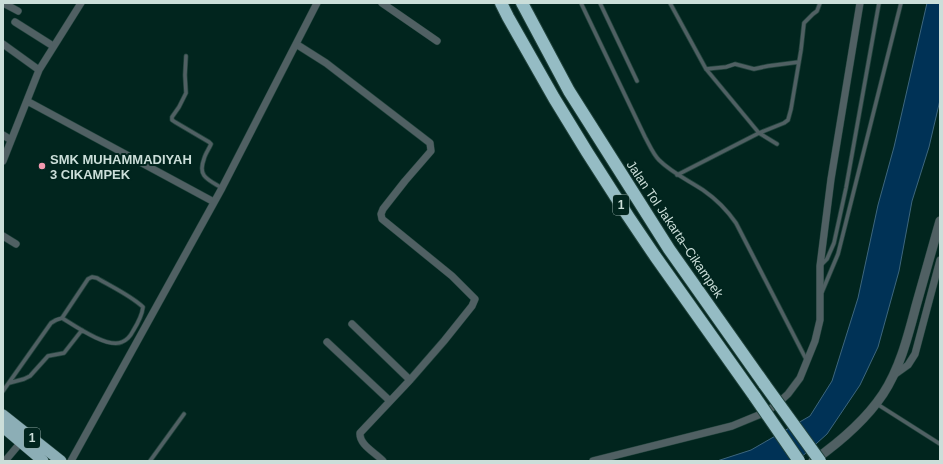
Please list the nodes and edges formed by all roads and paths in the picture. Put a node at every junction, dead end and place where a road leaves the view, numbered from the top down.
1 (3, 3) edge
2 (81, 3) edge
3 (317, 3) edge
4 (382, 3) edge
5 (501, 3) edge
6 (522, 3) edge
7 (580, 3) edge
8 (600, 3) edge
9 (670, 3) edge
10 (820, 3) edge
11 (860, 3) edge
12 (879, 3) edge
13 (901, 3) edge
14 (18, 11) dead end
15 (15, 22) dead end
16 (437, 41) dead end
17 (3, 44) edge
18 (296, 44) junction
19 (54, 46) junction
20 (186, 56) dead end
21 (799, 62) junction
22 (706, 69) junction
23 (39, 70) junction
24 (637, 81) dead end
25 (27, 101) junction
26 (760, 133) junction
27 (3, 134) edge
28 (11, 140) junction
29 (777, 144) dead end
30 (3, 161) edge
31 (677, 175) junction
32 (222, 188) junction
33 (214, 202) junction
34 (940, 221) edge
35 (3, 236) edge
36 (16, 244) dead end
37 (940, 260) edge
38 (820, 266) junction
39 (820, 298) junction
40 (62, 318) junction
41 (352, 324) dead end
42 (82, 330) junction
43 (327, 342) dead end
44 (807, 362) junction
45 (894, 375) junction
46 (410, 380) junction
47 (9, 383) junction
48 (3, 391) edge
49 (390, 401) junction
50 (876, 403) junction
51 (184, 414) dead end
52 (3, 415) edge
53 (3, 428) edge
54 (21, 442) junction
55 (940, 444) edge
56 (5, 461) edge
57 (43, 461) edge
58 (61, 461) edge
59 (71, 461) edge
60 (150, 461) edge
61 (383, 461) edge
62 (593, 461) edge
63 (799, 461) edge
64 (813, 461) edge
65 (820, 461) edge

1 - 14 street
2 - 19 street
3 - 18 street
4 - 16 street
5 - 63 highway, 1, bridge
6 - 65 highway, Jalan Tol Jakarta–Cikampek / 1, bridge
7 - 31 lane
8 - 24 lane
9 - 22 lane
10 - 21 lane
11 - 38 street
12 - 38 lane
13 - 39 lane
15 - 19 street
17 - 23 street
18 - 32 street
18 - 46 street
19 - 23 street
20 - 32 lane
21 - 22 lane
21 - 26 lane
22 - 26 lane
23 - 25 street
25 - 28 street
25 - 33 street
26 - 29 lane
26 - 31 lane
27 - 28 street
28 - 30 street
31 - 44 lane
32 - 33 street
33 - 59 street
34 - 45 street
35 - 36 street
37 - 45 street
38 - 39 street
39 - 44 street
40 - 42 lane
40 - 42 lane
40 - 47 lane
41 - 46 street
42 - 47 lane
43 - 49 street
44 - 62 street
45 - 50 street
46 - 49 street
47 - 48 lane
49 - 61 street
50 - 55 lane
50 - 64 street
51 - 60 lane
52 - 58 highway, 1
53 - 54 highway, 1
54 - 56 street
54 - 57 highway, 1

